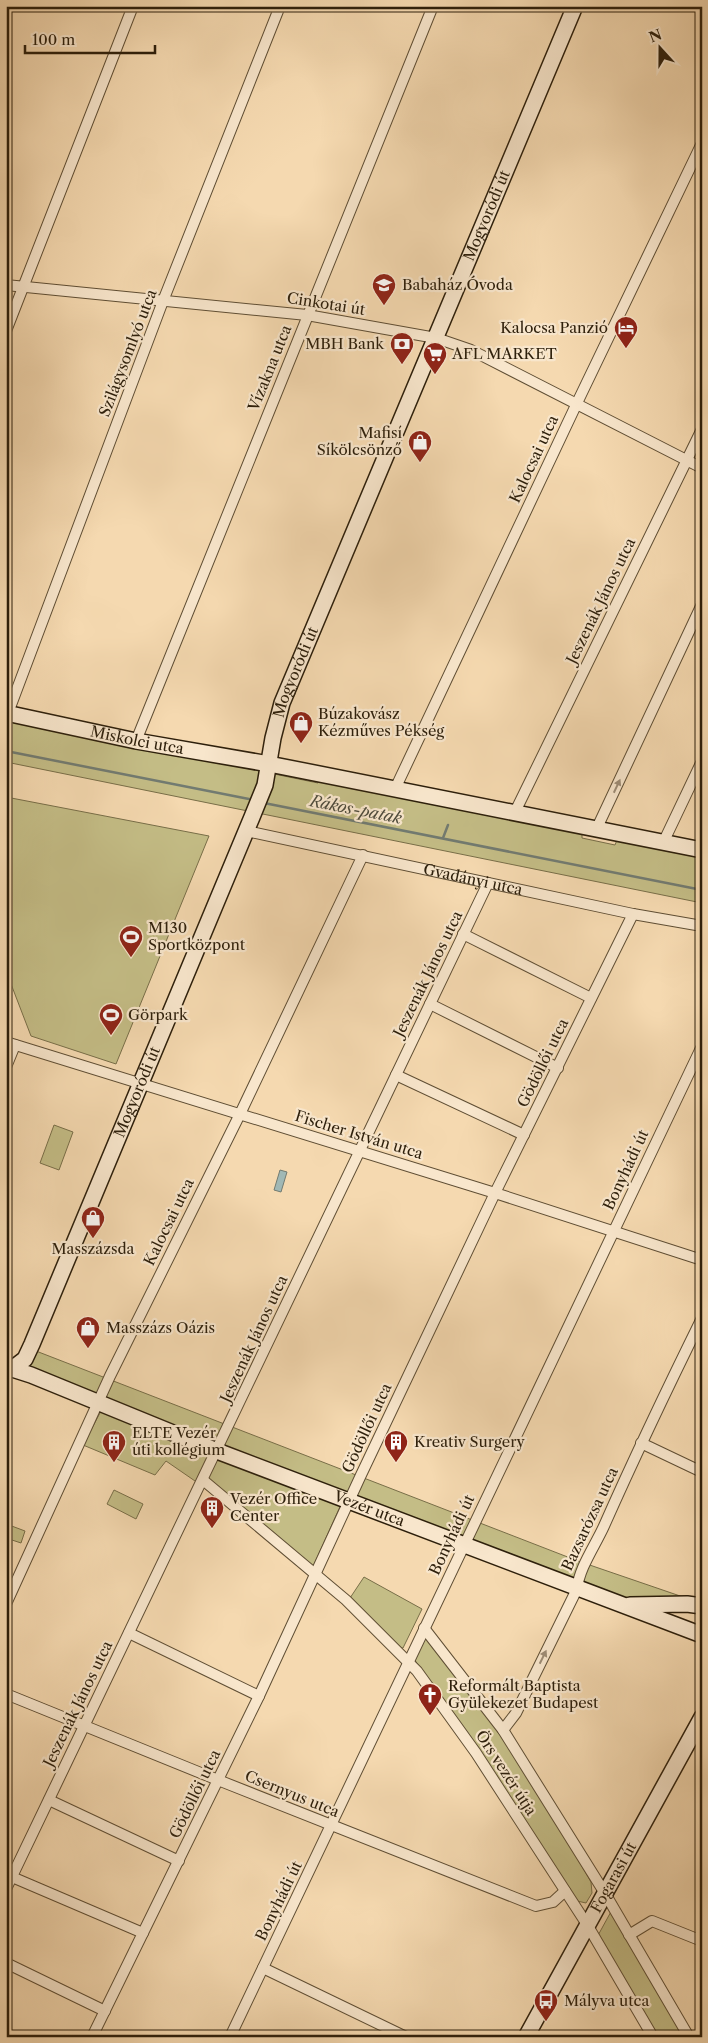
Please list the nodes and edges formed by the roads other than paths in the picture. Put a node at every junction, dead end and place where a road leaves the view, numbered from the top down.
1 (133, 6) edge
2 (280, 6) edge
3 (433, 6) edge
4 (575, 6) edge
5 (702, 143) edge
6 (6, 285) edge
7 (24, 287) junction
8 (163, 301) junction
9 (307, 315) junction
10 (6, 331) edge
11 (436, 338) junction
12 (576, 403) junction
13 (702, 429) edge
14 (687, 460) junction
15 (702, 468) edge
16 (702, 604) edge
17 (7, 713) edge
18 (136, 741) junction
19 (702, 762) edge
20 (269, 764) junction
21 (396, 790) junction
22 (514, 814) junction
23 (596, 830) junction
24 (246, 831) junction
25 (663, 843) junction
26 (702, 850) edge
27 (363, 855) junction
28 (488, 883) junction
29 (633, 914) junction
30 (702, 926) edge
31 (464, 934) junction
32 (591, 998) junction
33 (430, 1004) junction
34 (11, 1044) edge
35 (702, 1046) edge
36 (6, 1068) edge
37 (558, 1068) junction
38 (396, 1075) junction
39 (140, 1084) junction
40 (240, 1114) junction
41 (524, 1135) junction
42 (359, 1151) junction
43 (496, 1193) junction
44 (613, 1232) junction
45 (702, 1260) edge
46 (702, 1318) edge
47 (8, 1373) edge
48 (98, 1404) junction
49 (641, 1443) junction
50 (217, 1451) junction
51 (702, 1472) edge
52 (203, 1480) junction
53 (348, 1502) junction
54 (464, 1545) junction
55 (315, 1574) junction
56 (576, 1589) junction
57 (6, 1604) edge
58 (670, 1604) junction
59 (621, 1605) junction
60 (702, 1606) edge
61 (667, 1621) junction
62 (424, 1628) junction
63 (129, 1633) junction
64 (702, 1635) edge
65 (409, 1663) junction
66 (6, 1694) edge
67 (259, 1696) junction
68 (702, 1717) edge
69 (85, 1725) junction
70 (503, 1730) junction
71 (218, 1780) junction
72 (49, 1800) junction
73 (332, 1826) junction
74 (179, 1861) junction
75 (12, 1877) junction
76 (6, 1889) edge
77 (566, 1892) junction
78 (606, 1895) junction
79 (588, 1926) junction
80 (143, 1934) junction
81 (629, 1935) junction
82 (702, 1941) edge
83 (6, 1963) edge
84 (263, 1968) junction
85 (105, 2011) junction
86 (92, 2037) edge
87 (230, 2037) edge
88 (406, 2037) edge
89 (526, 2037) edge
90 (653, 2037) edge
91 (689, 2037) edge

1 - 7 street
2 - 8 street, Szilágysomlyó utca
3 - 9 street, Vízakna utca
4 - 11 street, Mogyoródi út
5 - 12 street, Kalocsai utca
6 - 7 street, Cinkotai út
7 - 8 street, Cinkotai út
7 - 10 street
8 - 9 street, Cinkotai út
8 - 17 street, Szilágysomlyó utca
9 - 11 street, Cinkotai út
9 - 18 street, Vízakna utca
11 - 12 street, Cinkotai út
11 - 20 street, Mogyoródi út
12 - 14 street, Cinkotai út
12 - 21 street, Kalocsai utca
13 - 14 street, Jeszenák János utca
14 - 15 street, Cinkotai út
14 - 22 street, Jeszenák János utca
23 -> 16 street
17 - 18 street, Miskolci utca
18 - 20 street, Miskolci utca
19 - 25 street
20 - 21 street
20 - 24 street, Mogyoródi út
21 - 22 street
22 - 23 street
23 - 25 street
24 - 27 street, Gvadányi utca
24 - 39 street, Mogyoródi út
25 - 26 street
27 - 28 street, Gvadányi utca
27 - 40 street, Kalocsai utca
28 - 29 street, Gvadányi utca
28 - 31 street, Jeszenák János utca
29 - 30 street, Gvadányi utca
29 - 32 street, Gödöllői utca
31 - 32 street
31 - 33 street, Jeszenák János utca
32 - 37 street, Gödöllői utca
33 - 37 street
33 - 38 street, Jeszenák János utca
34 - 36 street
34 - 39 street, Fischer István utca
35 - 44 street, Bonyhádi út
37 - 41 street, Gödöllői utca
38 - 41 street
38 - 42 street, Jeszenák János utca
39 - 40 street, Fischer István utca
39 - 47 street, Mogyoródi út
40 - 42 street, Fischer István utca
40 - 48 street, Kalocsai utca
41 - 43 street, Gödöllői utca
42 - 43 street, Fischer István utca
42 - 50 street, Jeszenák János utca
43 - 44 street, Fischer István utca
43 - 53 street, Gödöllői utca
44 - 45 street, Fischer István utca
44 - 54 street, Bonyhádi út
46 - 49 street, Bazsarózsa utca
47 - 48 street, Vezér utca
48 - 50 street, Vezér utca
48 - 57 street, Kalocsai utca
49 - 51 street
49 - 56 street, Bazsarózsa utca
50 - 52 street, Jeszenák János utca
50 - 53 street, Vezér utca
52 - 55 street, Örs vezér útja
52 - 63 street, Jeszenák János utca
53 - 54 street, Vezér utca
53 - 55 street, Gödöllői utca
54 - 56 street, Vezér utca
54 - 62 street, Bonyhádi út
55 - 65 street, Örs vezér útja
55 - 67 street, Gödöllői utca
56 - 59 street, Vezér utca
70 -> 56 street, Bazsarózsa utca
58 - 59 street, Vezér utca
58 - 60 street, Vezér utca
58 - 61 street
59 - 61 street, Vezér utca
61 - 64 street, Vezér utca
62 - 65 street, Bonyhádi út
62 - 70 street, Örs vezér útja
63 - 67 street
63 - 69 street, Jeszenák János utca
65 - 73 street, Bonyhádi út
65 - 77 street, Örs vezér útja
66 - 69 street, Csernyus utca
67 - 71 street, Gödöllői utca
68 - 78 street, Fogarasi út
69 - 71 street, Csernyus utca
69 - 72 street, Jeszenák János utca
70 - 78 street, Örs vezér útja
71 - 73 street, Csernyus utca
71 - 74 street, Gödöllői utca
72 - 74 street
72 - 75 street, Jeszenák János utca
73 - 77 street, Csernyus utca
73 - 84 street, Bonyhádi út
74 - 80 street, Gödöllői utca
75 - 76 street, Jeszenák János utca
75 - 80 street
77 - 79 street, Örs vezér útja
78 - 79 street, Fogarasi út
78 - 81 street, Örs vezér útja
79 - 89 street, Fogarasi út
79 - 90 street, Örs vezér útja
80 - 85 street, Gödöllői utca
81 - 82 street
81 - 91 street, Örs vezér útja
83 - 85 street
84 - 87 street, Bonyhádi út
84 - 88 street
85 - 86 street, Gödöllői utca

